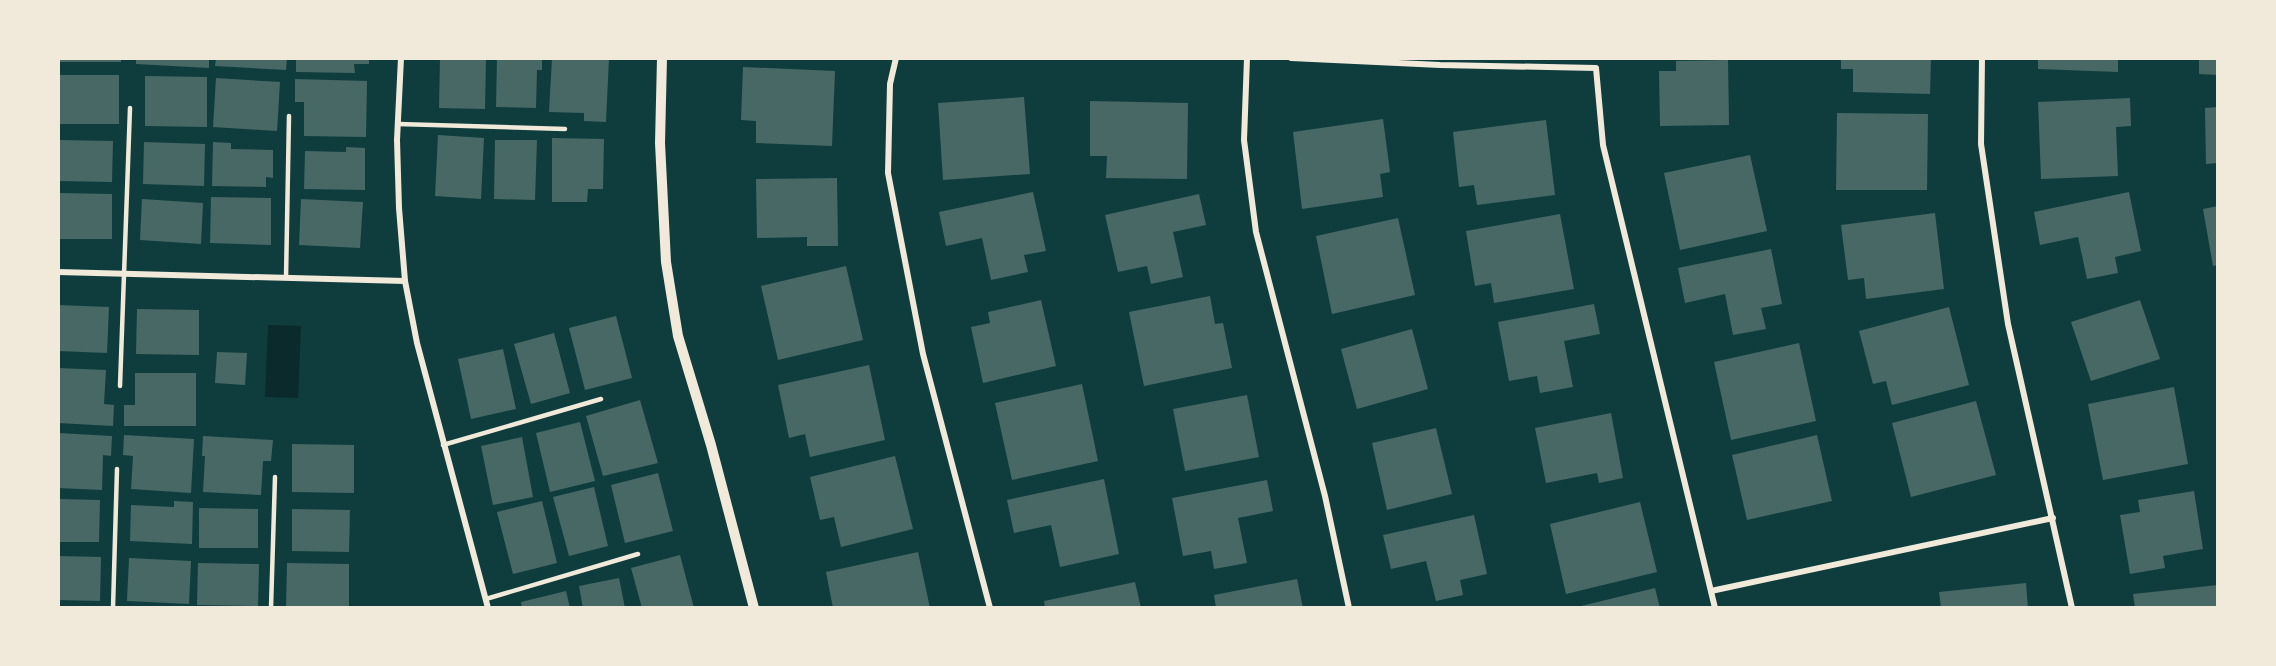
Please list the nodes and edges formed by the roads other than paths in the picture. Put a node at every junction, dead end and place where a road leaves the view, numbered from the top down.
1 (401, 58) edge
2 (662, 58) edge
3 (896, 58) edge
4 (1247, 58) edge
5 (1291, 58) edge
6 (1982, 58) edge
7 (1401, 61) edge
8 (1440, 62) edge
9 (130, 108) dead end
10 (289, 116) dead end
11 (398, 124) junction
12 (565, 129) dead end
13 (58, 272) edge
14 (125, 273) junction
15 (286, 278) junction
16 (405, 281) junction
17 (120, 386) dead end
18 (601, 399) dead end
19 (444, 445) junction
20 (117, 469) dead end
21 (275, 477) dead end
22 (2053, 518) junction
23 (638, 554) dead end
24 (1711, 591) junction
25 (486, 599) junction
26 (113, 608) edge
27 (271, 608) edge
28 (488, 608) edge
29 (754, 608) edge
30 (990, 608) edge
31 (1349, 608) edge
32 (1715, 608) edge
33 (2072, 608) edge

1 - 11 street
2 - 29 street
3 - 30 street
4 - 31 street
5 - 7 street
6 - 22 street
7 - 8 street
8 - 24 street
9 - 14 lane
10 - 15 lane
11 - 12 lane
11 - 16 street
13 - 14 street
14 - 15 street
14 - 17 lane
15 - 16 street
16 - 19 street
18 - 19 lane
19 - 25 street
20 - 26 lane
21 - 27 lane
22 - 24 street
22 - 33 street
23 - 25 lane
24 - 32 street
25 - 28 street

